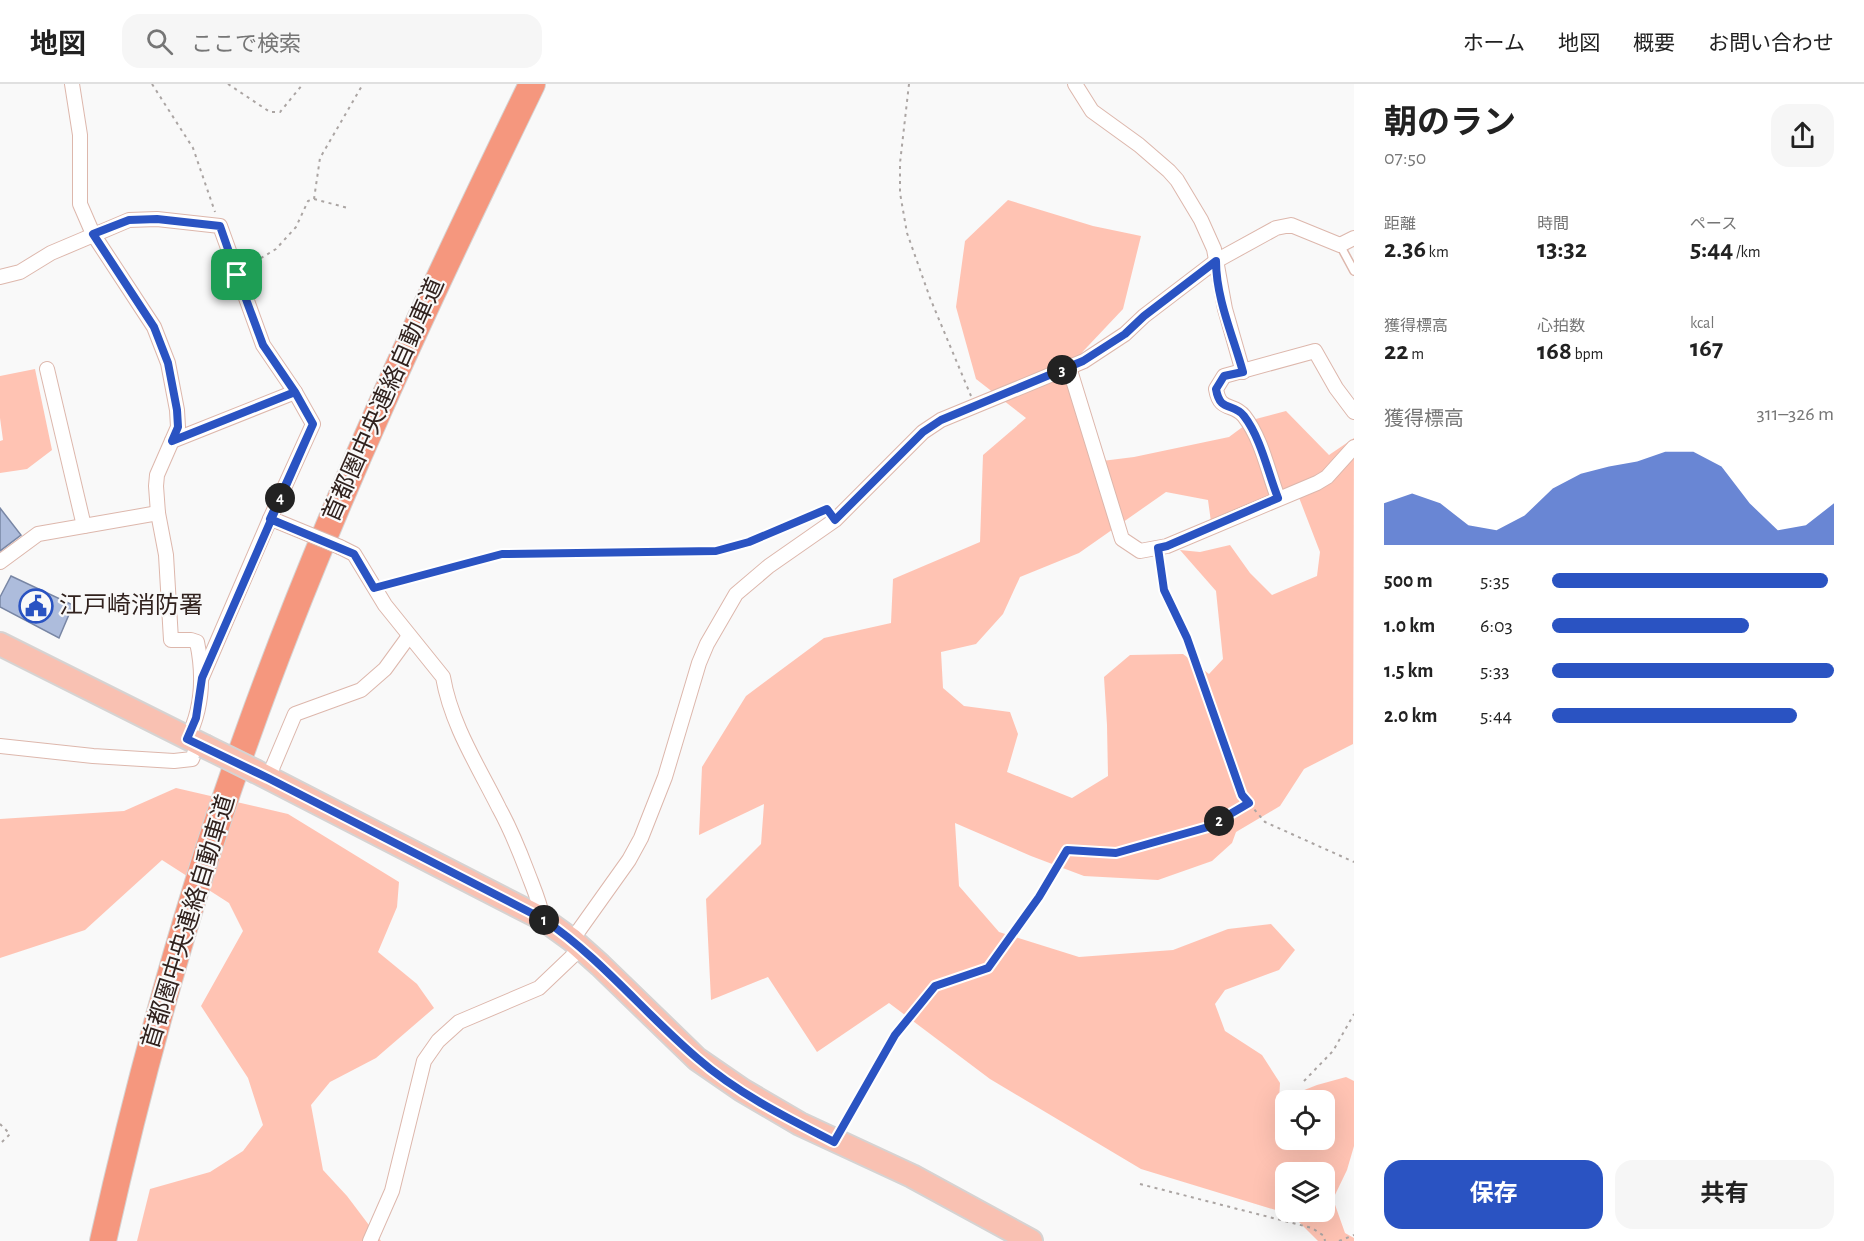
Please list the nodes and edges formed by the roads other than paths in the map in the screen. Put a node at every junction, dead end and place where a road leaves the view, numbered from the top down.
1 (72, 84) edge
2 (532, 84) edge
3 (1075, 84) edge
4 (93, 234) junction
5 (1354, 237) edge
6 (1340, 245) junction
7 (1216, 261) junction
8 (1354, 271) edge
9 (0, 278) edge
10 (1069, 367) junction
11 (47, 369) dead end
12 (1243, 372) junction
13 (295, 392) junction
14 (1354, 412) edge
15 (172, 441) junction
16 (1354, 447) edge
17 (1278, 498) junction
18 (158, 513) junction
19 (274, 521) junction
20 (84, 526) junction
21 (0, 562) edge
22 (409, 636) junction
23 (0, 644) edge
24 (202, 678) junction
25 (196, 743) junction
26 (0, 746) edge
27 (262, 775) junction
28 (543, 919) junction
29 (577, 944) junction
30 (103, 1241) edge
31 (370, 1241) edge
32 (1031, 1241) edge

1 - 4 street
2 - 30 highway, 首都圏中央連絡自動車道
3 - 7 street
4 - 9 street
4 - 13 street
4 - 15 street
5 - 6 street
6 - 7 street
6 - 8 lane
7 - 10 street
7 - 12 street
10 - 17 street
10 - 29 street
11 - 20 street
12 - 14 street
12 - 17 street
13 - 15 street
13 - 19 street
15 - 18 street
16 - 17 street
18 - 20 street
18 - 24 street
19 - 22 street, bridge
19 - 24 street
20 - 21 street
22 - 27 street
22 - 28 street
23 - 25 main road
24 - 25 street
25 - 26 street
25 - 27 main road, bridge
27 - 28 main road
28 - 29 main road
29 - 31 street
29 - 32 main road

